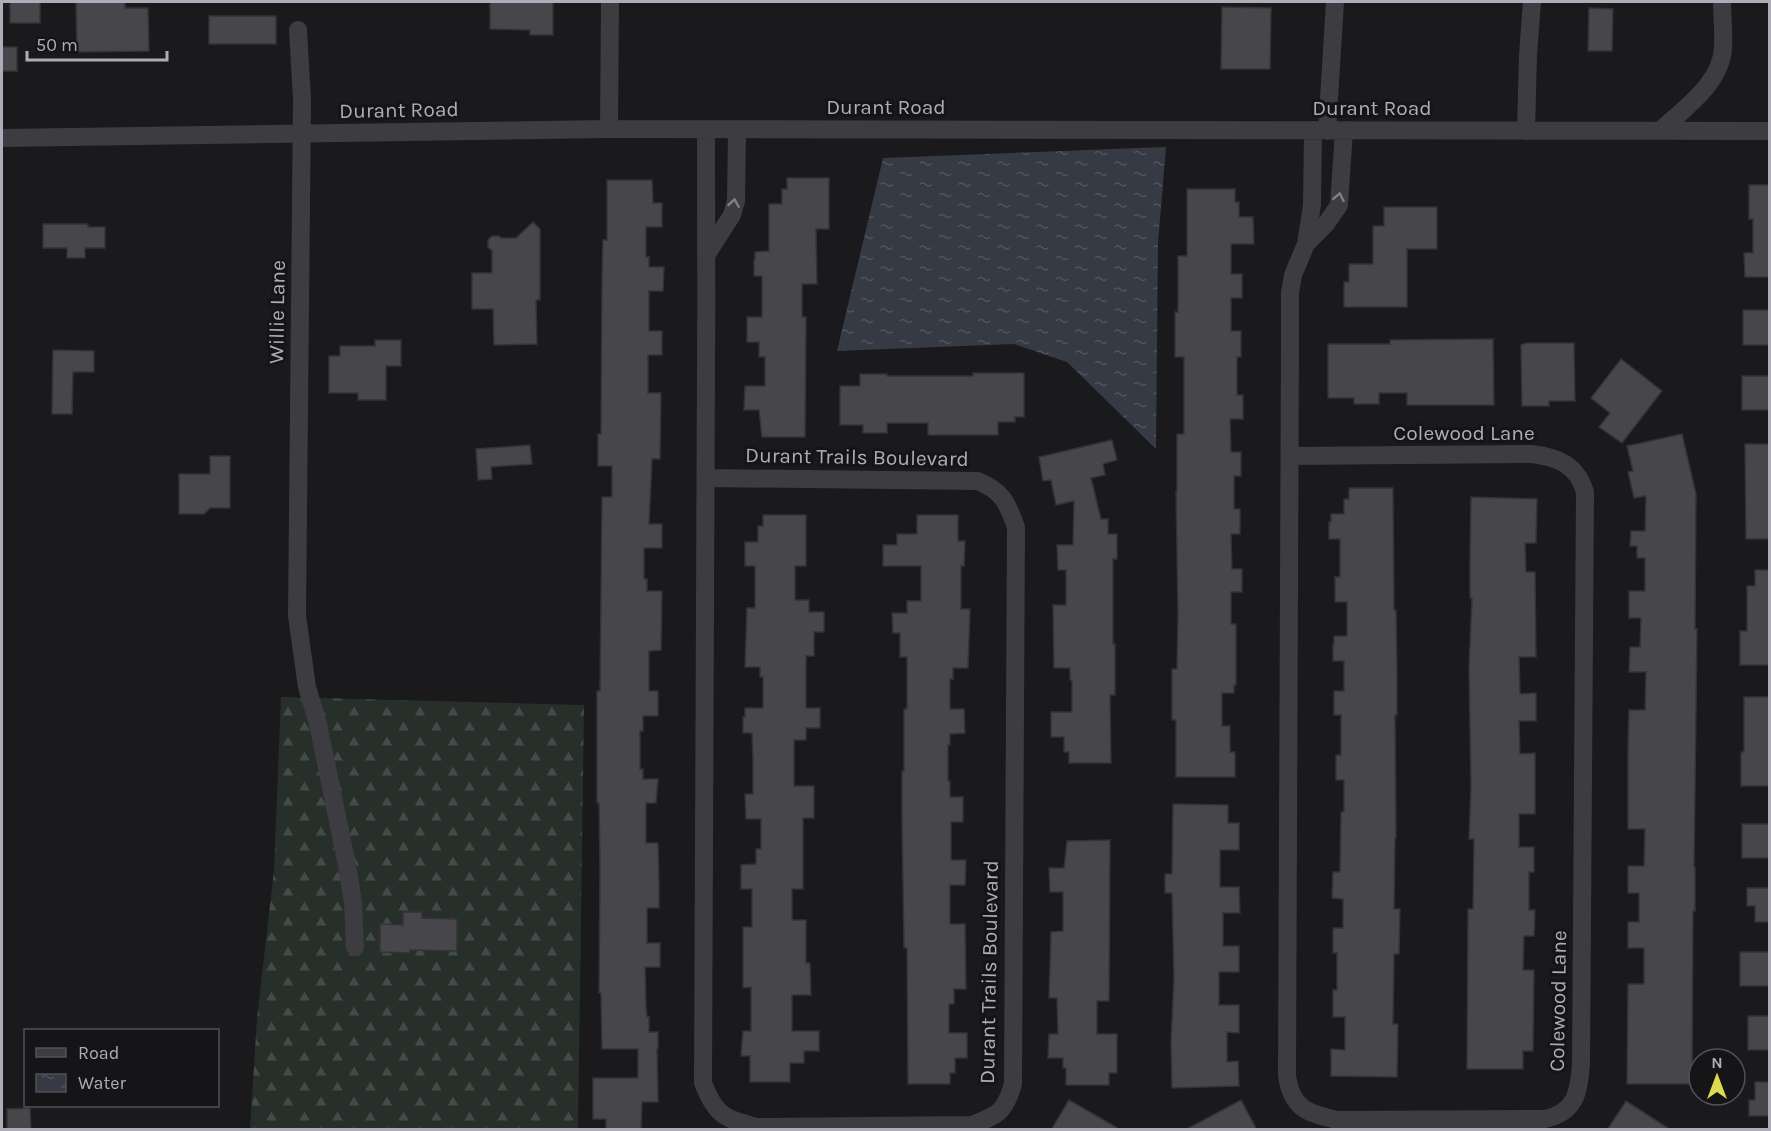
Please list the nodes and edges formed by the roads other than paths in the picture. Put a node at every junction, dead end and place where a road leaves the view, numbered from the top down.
1 (610, 2) edge
2 (1335, 2) edge
3 (1532, 2) edge
4 (1722, 2) edge
5 (298, 30) dead end
6 (609, 129) junction
7 (706, 129) junction
8 (737, 129) junction
9 (1328, 130) junction
10 (1526, 130) junction
11 (1660, 130) junction
12 (1770, 131) edge
13 (302, 134) junction
14 (2, 138) edge
15 (1306, 243) junction
16 (707, 254) junction
17 (1290, 456) junction
18 (707, 478) junction
19 (355, 947) dead end

1 - 6 street
2 - 9 street, Colewood Lane
3 - 10 street
4 - 11 street
5 - 13 street, Willie Lane
6 - 7 street, Durant Road
6 - 13 street, Durant Road
7 - 8 street, Durant Road
7 - 16 street, Durant Trails Boulevard
8 - 9 street, Durant Road
16 -> 8 street
9 - 10 street, Durant Road
9 - 15 street, Colewood Lane
15 -> 9 street, Colewood Lane
10 - 11 street, Durant Road
11 - 12 street, Durant Road
13 - 14 street, Durant Road
13 - 19 street, Willie Lane
15 - 17 street, Colewood Lane
16 - 18 street, Durant Trails Boulevard
17 - 17 street, Colewood Lane
18 - 18 street, Durant Trails Boulevard

